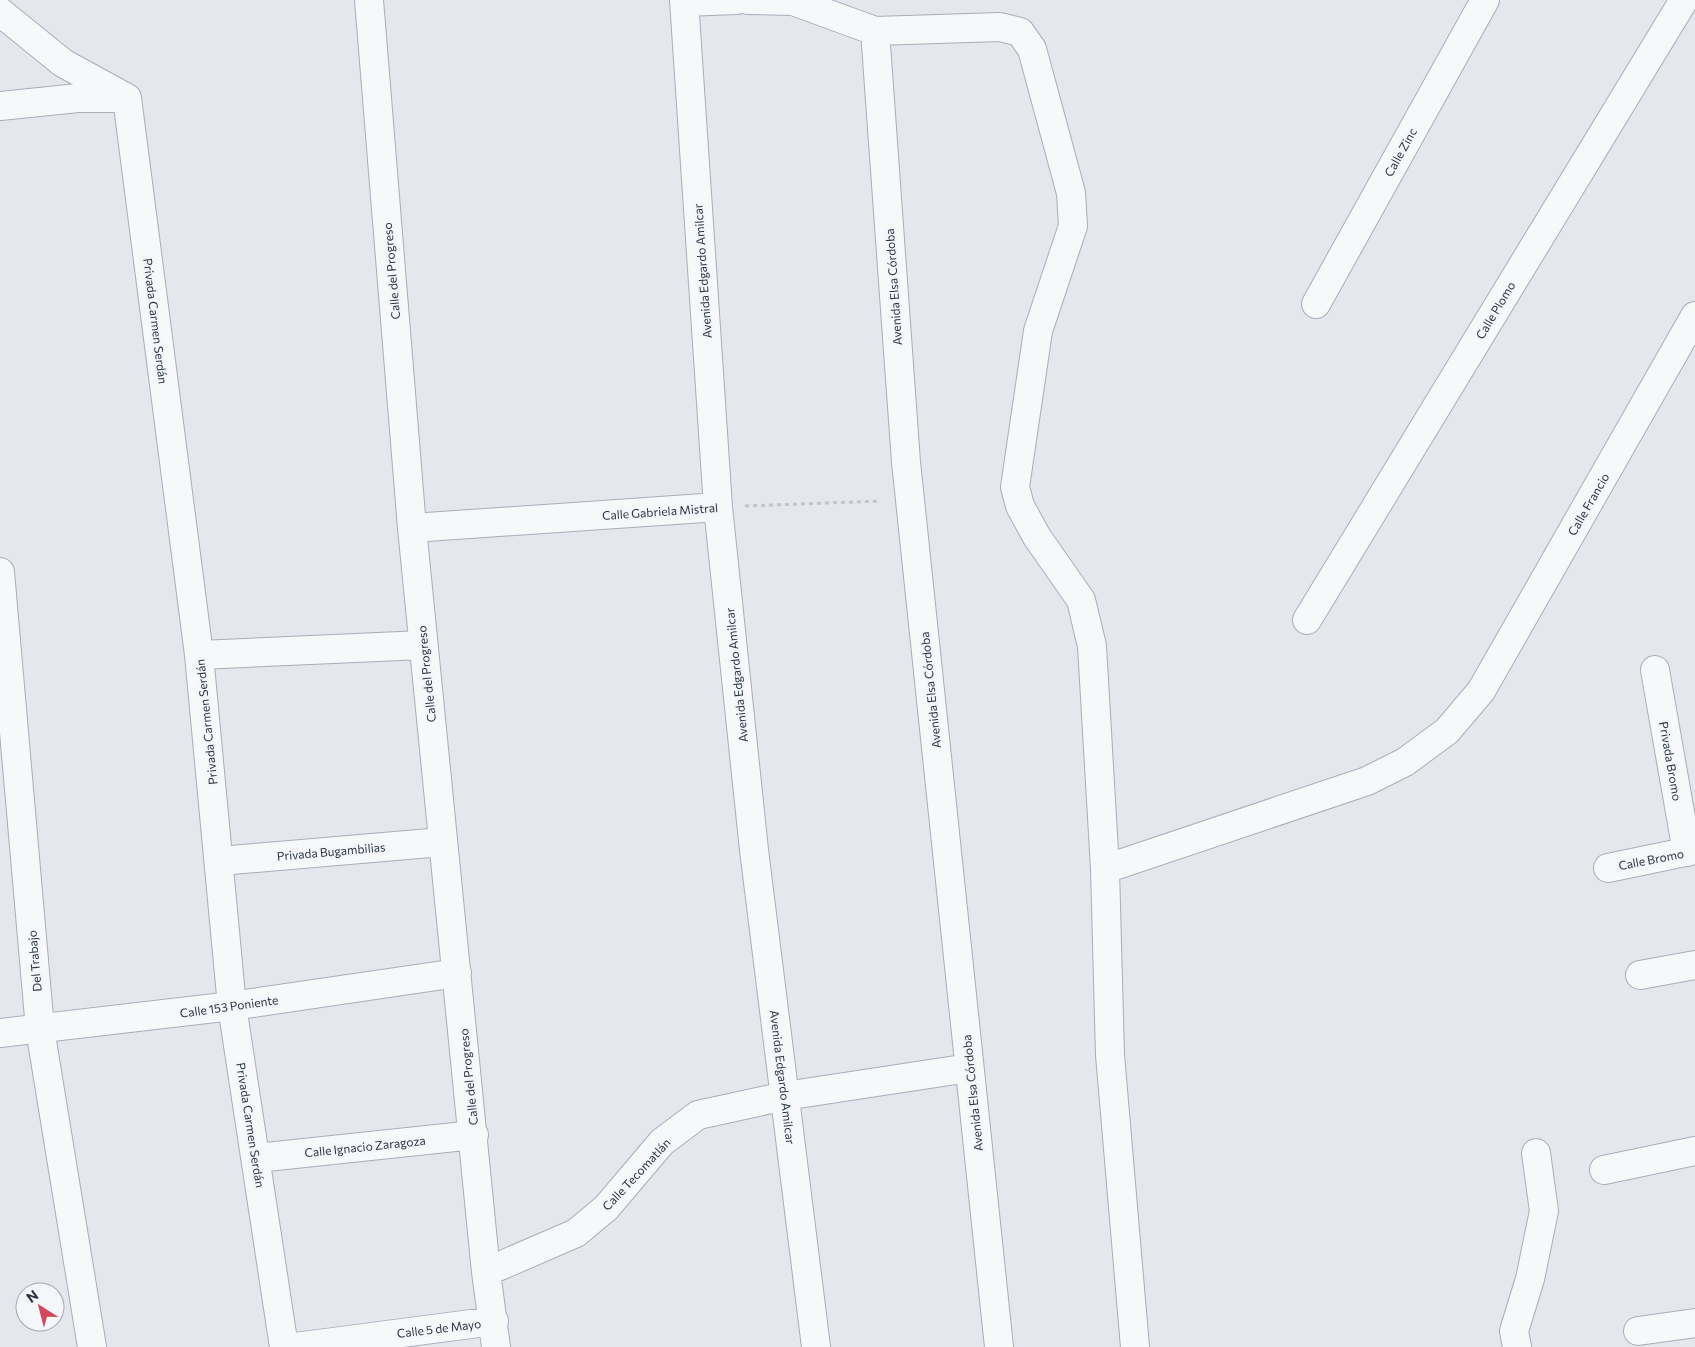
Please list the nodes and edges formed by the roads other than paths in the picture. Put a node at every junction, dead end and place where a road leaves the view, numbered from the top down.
1 (369, 0) edge
2 (737, 0) edge
3 (748, 0) edge
4 (1485, 0) edge
5 (1684, 0) edge
6 (684, 1) edge
7 (0, 12) edge
8 (875, 32) junction
9 (127, 98) junction
10 (0, 106) edge
11 (1316, 304) dead end
12 (1695, 316) edge
13 (718, 507) junction
14 (412, 528) junction
15 (0, 572) edge
16 (1307, 620) dead end
17 (423, 645) junction
18 (199, 654) junction
19 (1655, 670) dead end
20 (442, 842) junction
21 (1691, 851) edge
22 (220, 861) junction
23 (1608, 868) dead end
24 (1105, 869) junction
25 (1695, 965) edge
26 (457, 973) junction
27 (1640, 975) dead end
28 (232, 1006) junction
29 (40, 1029) junction
30 (0, 1033) edge
31 (969, 1068) junction
32 (785, 1096) junction
33 (474, 1134) junction
34 (1695, 1151) edge
35 (1536, 1153) dead end
36 (257, 1158) junction
37 (1604, 1170) dead end
38 (486, 1272) junction
39 (1695, 1323) edge
40 (1638, 1331) dead end
41 (495, 1334) edge
42 (92, 1347) edge
43 (284, 1347) edge
44 (295, 1347) edge
45 (816, 1347) edge
46 (999, 1347) edge
47 (1135, 1347) edge
48 (1517, 1347) edge

1 - 14 street, Calle del Progreso
2 - 6 street
3 - 8 street
4 - 11 street, Calle Zinc
5 - 16 street, Calle Plomo
6 - 13 street, Avenida Edgardo Amilcar
7 - 9 street
8 - 24 street
8 - 31 street, Avenida Elsa Córdoba
9 - 10 street
9 - 18 street, Privada Carmen Serdán
12 - 24 street, Calle Francio
13 - 14 street, Calle Gabriela Mistral
13 - 32 street, Avenida Edgardo Amilcar
14 - 17 street, Calle del Progreso
15 - 29 street, Del Trabajo
17 - 18 street
17 - 20 street, Calle del Progreso
18 - 22 street, Privada Carmen Serdán
19 - 21 street, Privada Bromo
20 - 22 street, Privada Bugambilias
20 - 26 street, Calle del Progreso
21 - 23 street, Calle Bromo
22 - 28 street, Privada Carmen Serdán
24 - 47 street
25 - 27 street
26 - 28 street, Calle 153 Poniente
26 - 33 street, Calle del Progreso
28 - 29 street, Calle 153 Poniente
28 - 36 street, Privada Carmen Serdán
29 - 30 street, Calle 153 Poniente
29 - 42 street, Del Trabajo
31 - 32 street, Calle Tecomatlán
31 - 46 street, Avenida Elsa Córdoba
32 - 38 street, Calle Tecomatlán
32 - 45 street, Avenida Edgardo Amilcar
33 - 36 street, Calle Ignacio Zaragoza
33 - 38 street, Calle del Progreso
34 - 37 street
35 - 48 street
36 - 43 street, Privada Carmen Serdán
38 - 41 street, Calle del Progreso
39 - 40 street
41 - 44 street, Calle 5 de Mayo

